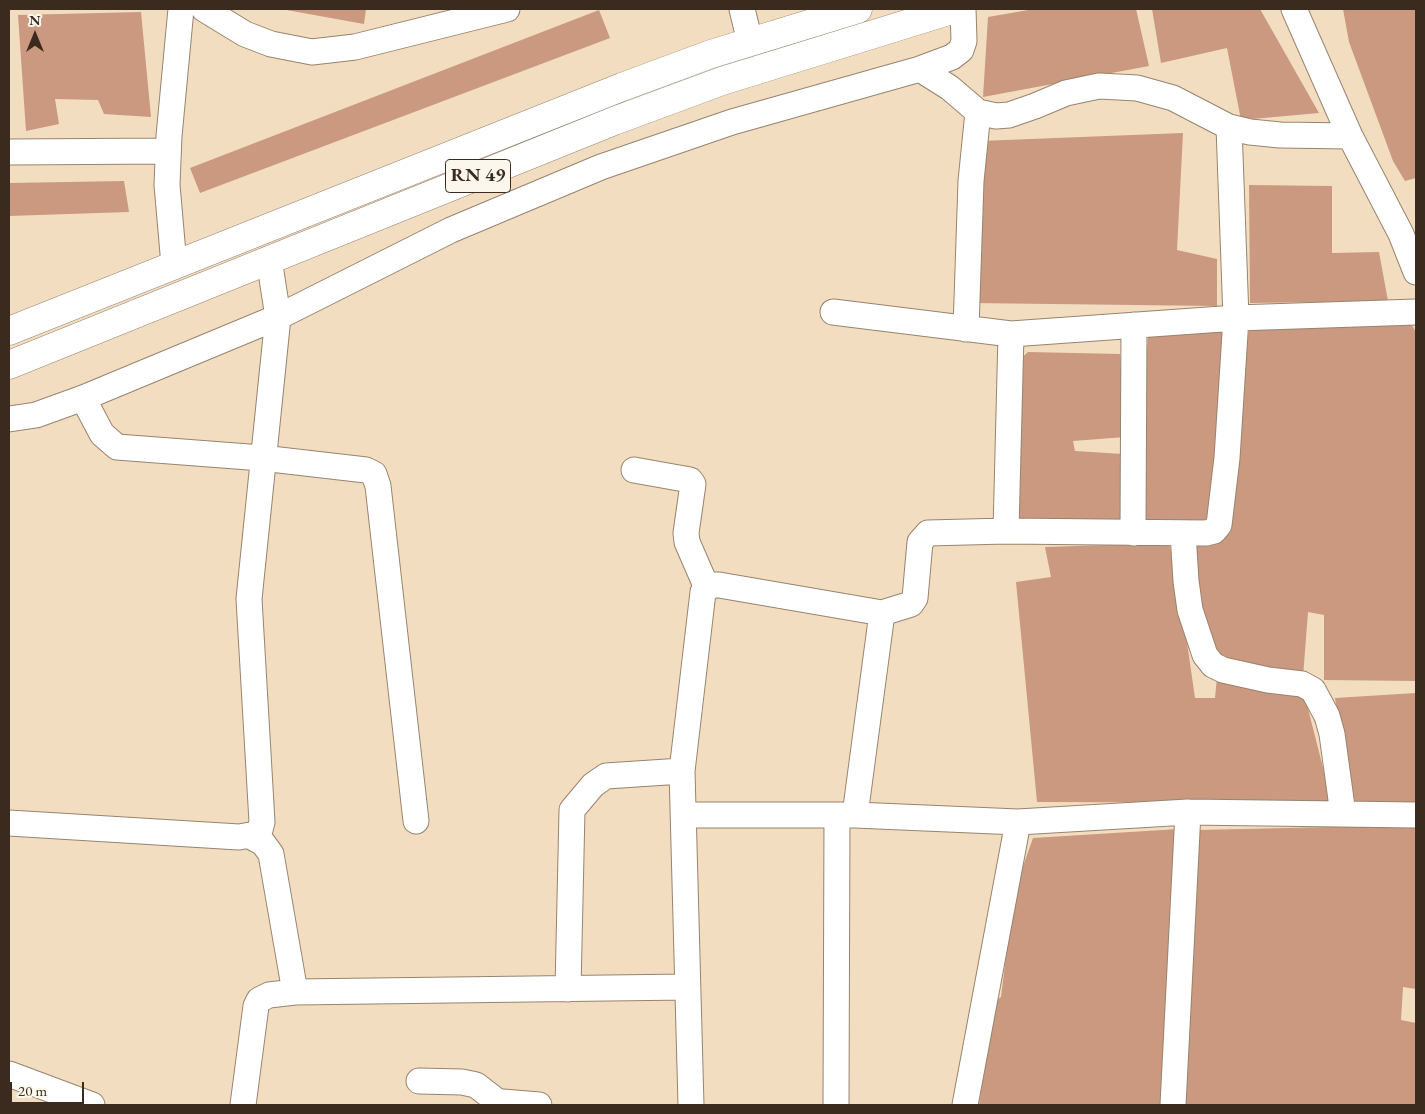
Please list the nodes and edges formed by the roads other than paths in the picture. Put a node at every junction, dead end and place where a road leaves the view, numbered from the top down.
1 (181, 9) edge
2 (204, 9) edge
3 (507, 9) edge
4 (742, 9) edge
5 (858, 9) edge
6 (955, 9) edge
7 (963, 9) edge
8 (1294, 9) edge
9 (750, 42) junction
10 (920, 69) junction
11 (978, 112) junction
12 (1229, 126) junction
13 (1350, 136) junction
14 (168, 151) junction
15 (9, 152) edge
16 (269, 259) junction
17 (174, 265) junction
18 (1416, 272) edge
19 (833, 312) dead end
20 (1416, 312) edge
21 (278, 317) junction
22 (1236, 318) junction
23 (1134, 325) junction
24 (966, 329) junction
25 (9, 332) edge
26 (1011, 334) junction
27 (9, 365) edge
28 (83, 398) junction
29 (9, 419) edge
30 (262, 458) junction
31 (634, 470) dead end
32 (1006, 531) junction
33 (1133, 532) junction
34 (1183, 532) junction
35 (707, 588) junction
36 (882, 613) junction
37 (682, 771) junction
38 (1188, 812) junction
39 (1344, 814) junction
40 (1416, 814) edge
41 (684, 815) junction
42 (846, 815) junction
43 (416, 821) dead end
44 (1018, 822) junction
45 (9, 824) edge
46 (250, 836) junction
47 (687, 987) junction
48 (568, 988) junction
49 (295, 992) junction
50 (9, 1074) edge
51 (419, 1082) dead end
52 (496, 1104) edge
53 (92, 1105) edge
54 (243, 1105) edge
55 (539, 1105) edge
56 (691, 1105) edge
57 (836, 1105) edge
58 (965, 1105) edge
59 (1173, 1105) edge

1 - 14 street
2 - 3 street
4 - 9 street
5 - 9 main road, RN 49
6 - 16 main road, RN 49
7 - 10 street
8 - 13 street
9 - 17 main road, RN 49
10 - 11 street
10 - 21 street
11 - 12 street
11 - 24 street
12 - 13 street
12 - 22 street
13 - 18 street
14 - 15 street
14 - 17 street
16 - 21 street
16 - 27 main road, RN 49
17 - 25 main road, RN 49
19 - 24 street
20 - 22 street
21 - 28 street
21 - 30 street
22 - 23 street
22 - 34 street
23 - 26 street
23 - 33 street
24 - 26 street
26 - 32 street
28 - 29 street
28 - 30 street
30 - 43 street
30 - 46 street
31 - 35 street
32 - 33 street
32 - 36 street
33 - 34 street
34 - 39 street
35 - 36 street
35 - 37 street
36 - 42 street
37 - 41 street
37 - 48 street
38 - 39 street
38 - 44 street
38 - 59 street
39 - 40 street
41 - 42 street
41 - 47 street
42 - 44 street
42 - 57 street
44 - 58 street
45 - 46 street
46 - 49 street
47 - 48 street
47 - 56 street
48 - 49 street
49 - 54 street
50 - 53 street
51 - 52 street
52 - 55 street

